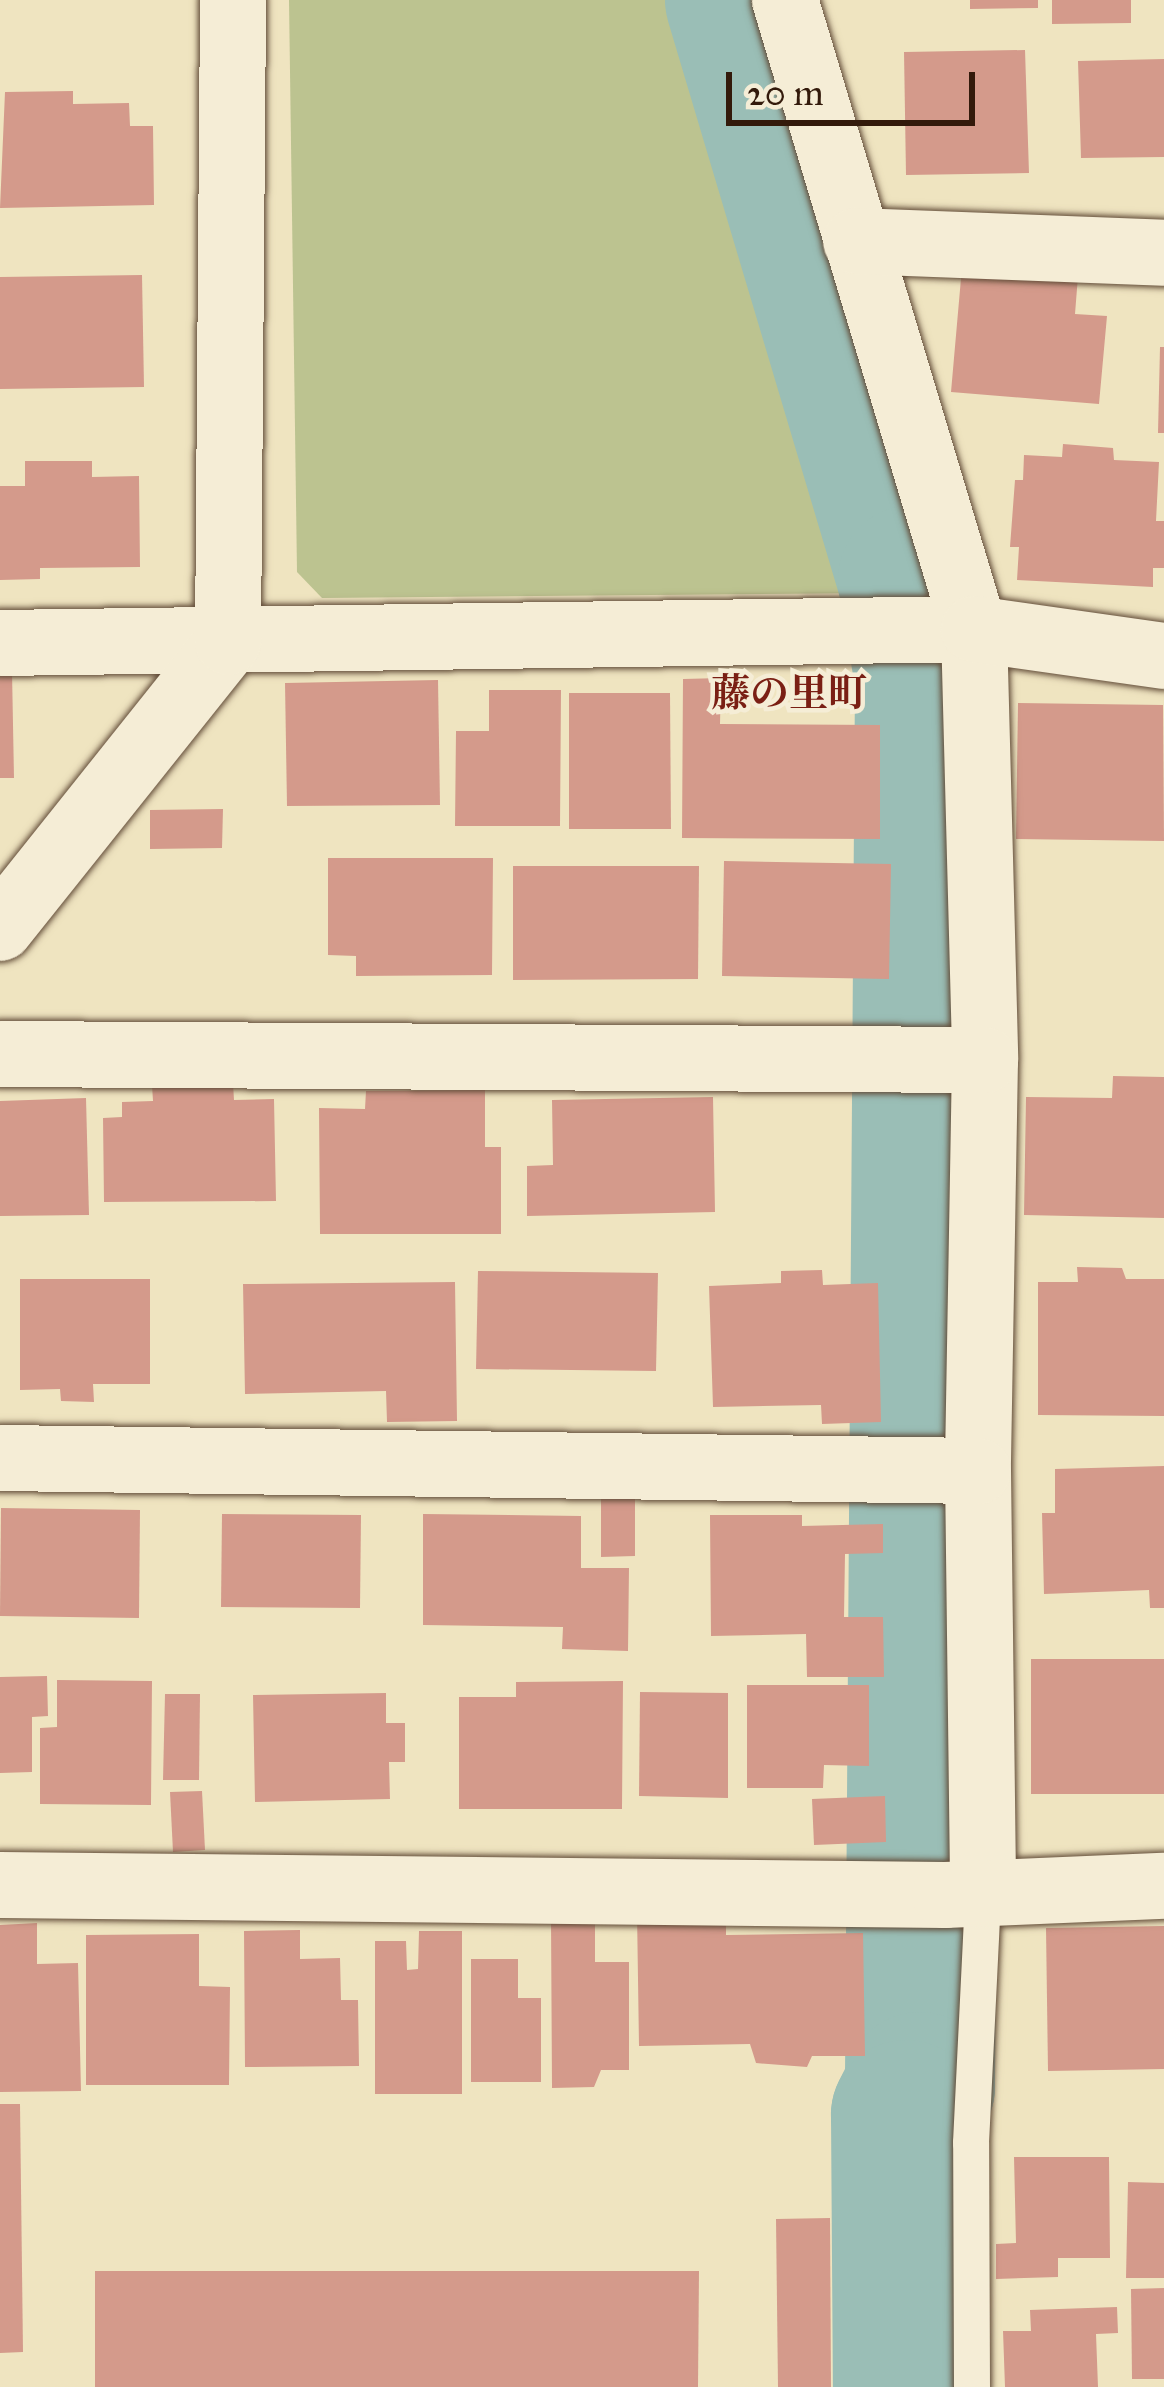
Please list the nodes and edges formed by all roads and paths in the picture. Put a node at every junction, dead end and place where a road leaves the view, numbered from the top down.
1 (233, 0) edge
2 (785, 0) edge
3 (856, 241) junction
4 (1164, 253) edge
5 (937, 630) junction
6 (228, 642) junction
7 (0, 643) edge
8 (1164, 656) edge
9 (0, 928) edge
10 (0, 1054) edge
11 (946, 1060) junction
12 (0, 1458) edge
13 (966, 1472) junction
14 (0, 1886) edge
15 (1164, 1886) edge
16 (940, 1894) junction
17 (973, 2387) edge

1 - 6 street
2 - 3 street
3 - 4 street
3 - 5 street
5 - 6 street
5 - 8 street
5 - 11 street
6 - 7 street
6 - 9 street
10 - 11 street
11 - 13 street
12 - 13 street
13 - 16 street
14 - 16 street
15 - 16 street
16 - 17 lane

